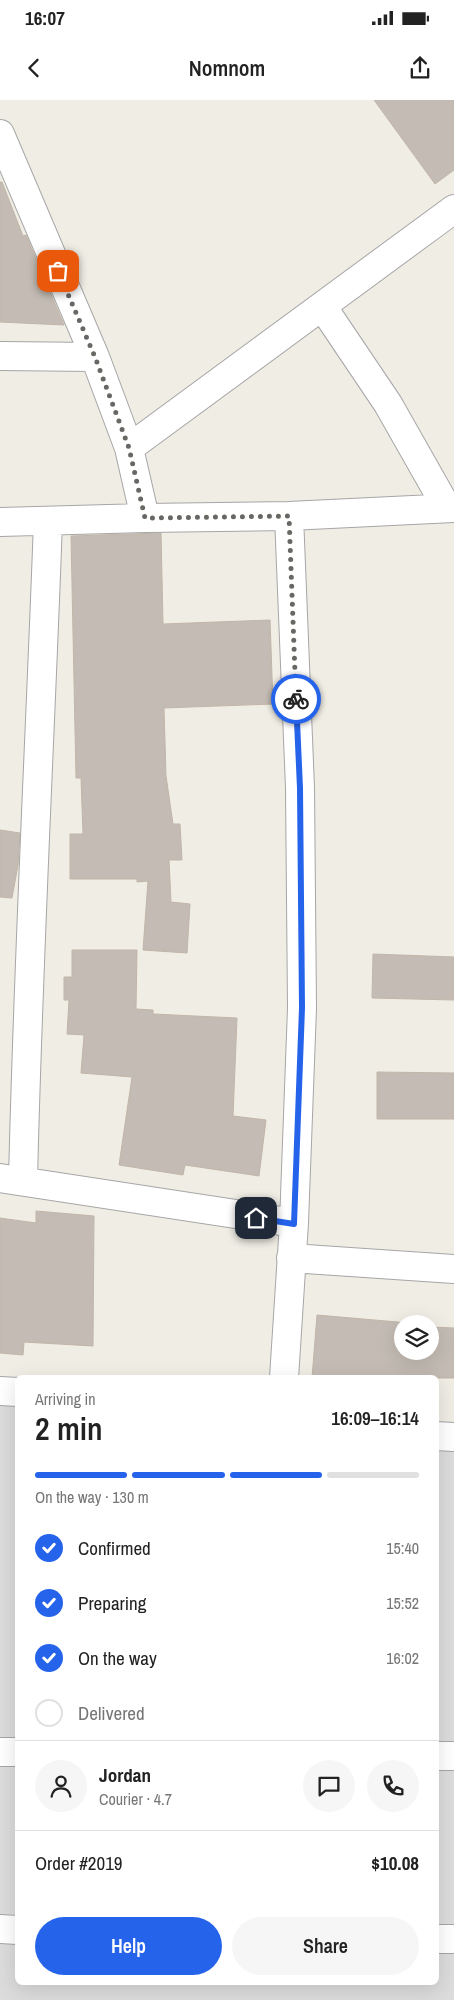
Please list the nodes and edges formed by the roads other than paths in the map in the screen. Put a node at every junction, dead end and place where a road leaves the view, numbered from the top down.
1 (0, 134) edge
2 (454, 209) edge
3 (322, 306) junction
4 (0, 356) edge
5 (95, 357) junction
6 (129, 448) junction
7 (450, 508) edge
8 (289, 516) junction
9 (145, 518) junction
10 (0, 522) edge
11 (48, 522) junction
12 (11, 1180) edge
13 (294, 1224) junction
14 (291, 1258) junction
15 (454, 1269) edge
16 (284, 1375) edge
17 (0, 1391) edge
18 (15, 1392) edge
19 (439, 1436) edge
20 (454, 1437) edge
21 (0, 1752) edge
22 (15, 1752) edge
23 (439, 1756) edge
24 (454, 1756) edge
25 (0, 1930) edge
26 (15, 1930) edge
27 (439, 1939) edge
28 (454, 1939) edge

1 - 5 street
2 - 3 street
3 - 6 street
3 - 7 street
4 - 5 street
5 - 6 street
6 - 9 street
7 - 8 street
8 - 9 street
8 - 13 street
9 - 11 street
10 - 11 street
11 - 12 street
12 - 13 street
13 - 14 street
14 - 15 street
14 - 16 street
17 - 18 street
19 - 20 street
21 - 22 street
23 - 24 street
25 - 26 street
27 - 28 street

